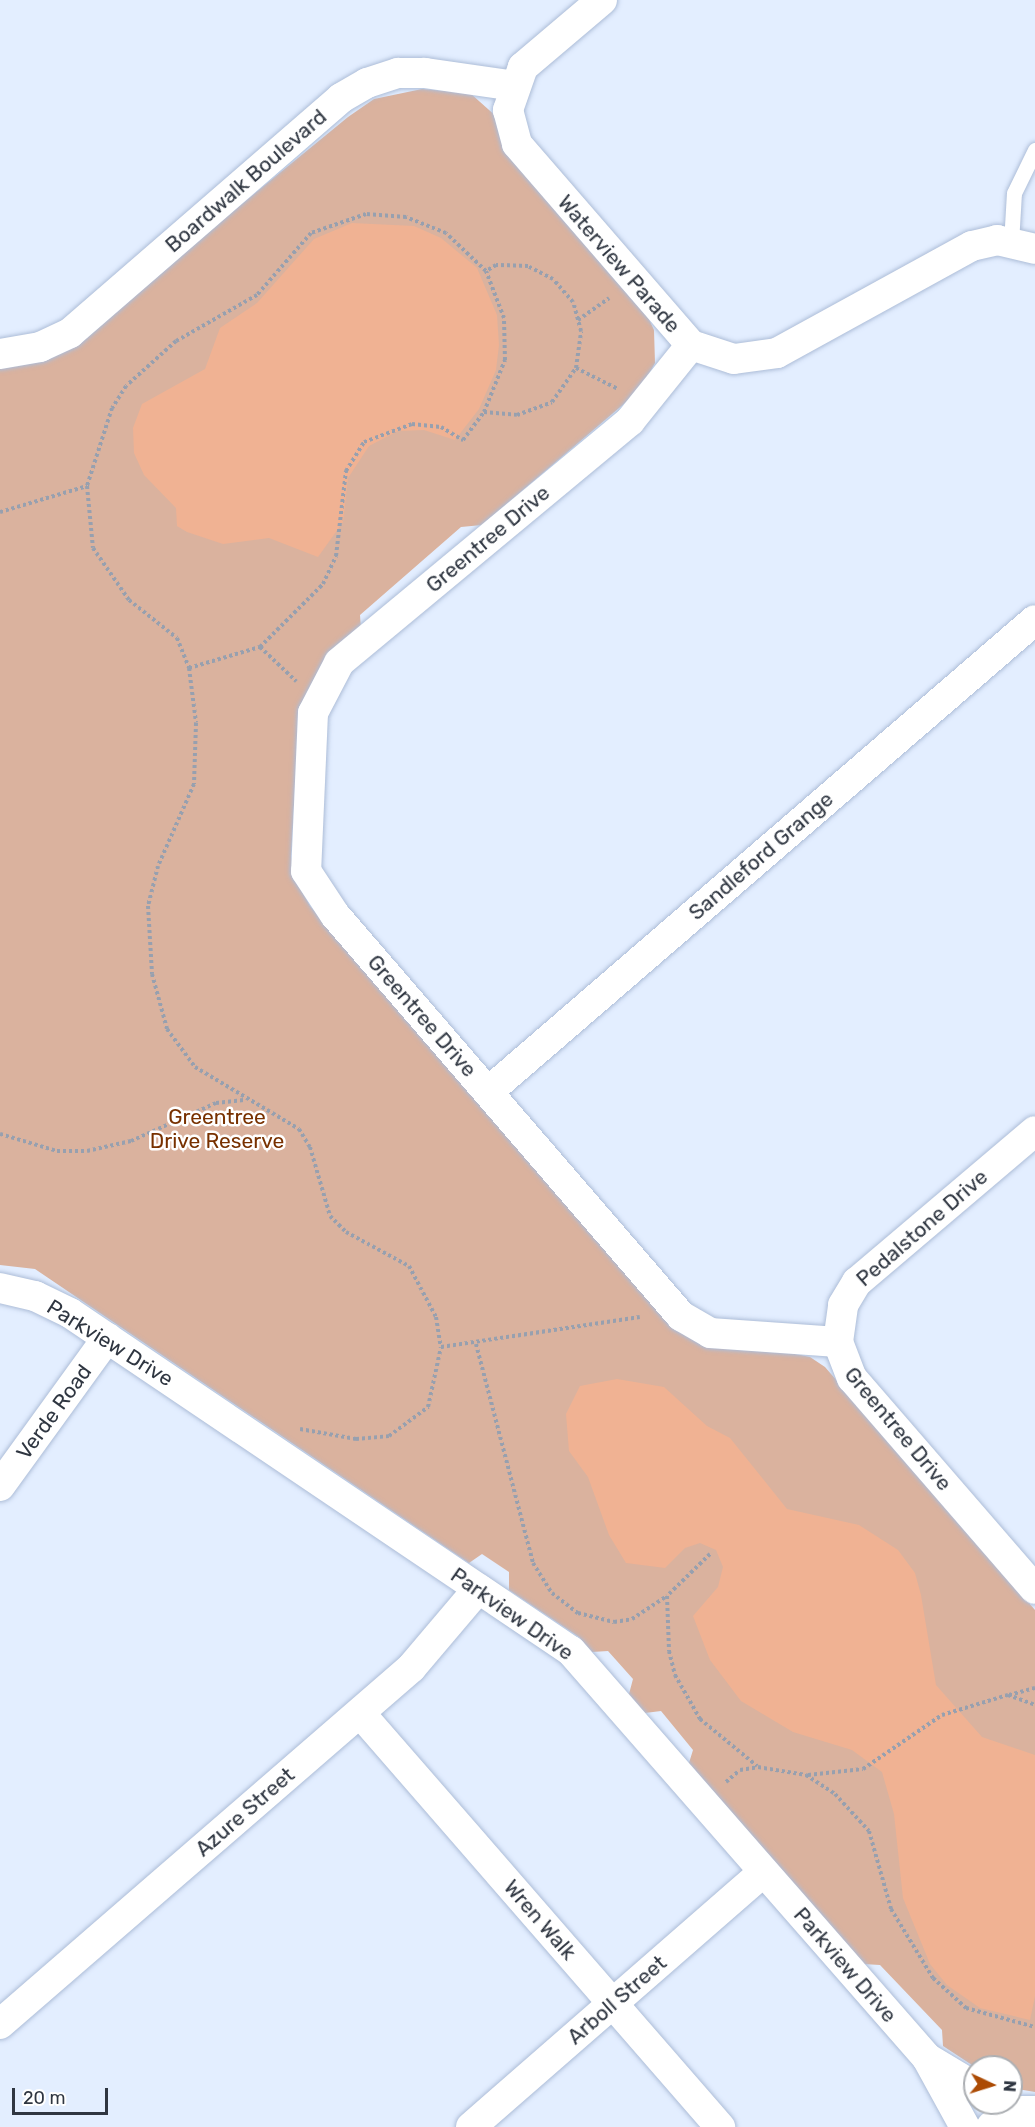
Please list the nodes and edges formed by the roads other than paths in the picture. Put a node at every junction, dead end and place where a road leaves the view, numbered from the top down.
1 (602, 0) edge
2 (515, 86) junction
3 (1035, 150) edge
4 (1023, 246) edge
5 (691, 345) junction
6 (0, 354) edge
7 (1035, 620) edge
8 (488, 1092) junction
9 (1035, 1131) edge
10 (0, 1288) edge
11 (107, 1338) junction
12 (837, 1342) junction
13 (0, 1486) edge
14 (478, 1588) junction
15 (1035, 1589) edge
16 (360, 1713) junction
17 (763, 1872) junction
18 (613, 2004) junction
19 (0, 2024) edge
20 (927, 2058) junction
21 (963, 2080) edge
22 (471, 2127) edge
23 (720, 2127) edge
24 (964, 2127) edge

1 - 2 street, Waterview Parade
2 - 5 street, Waterview Parade
2 - 6 street, Boardwalk Boulevard
3 - 4 lane
4 - 5 street, Waterview Parade
5 - 8 street, Greentree Drive
7 - 8 street, Sandleford Grange
8 - 12 street, Greentree Drive
9 - 12 street, Pedalstone Drive
10 - 11 street, Parkview Drive
11 - 13 street, Verde Road
11 - 14 street, Parkview Drive
12 - 15 street, Greentree Drive
14 - 16 street, Azure Street
14 - 17 street, Parkview Drive
16 - 18 street, Wren Walk
16 - 19 street, Azure Street
17 - 18 street, Arboll Street
17 - 20 street, Parkview Drive
18 - 22 street, Arboll Street
18 - 23 street, Wren Walk
20 - 21 street, Parkview Drive
20 - 24 street, Parkview Drive

